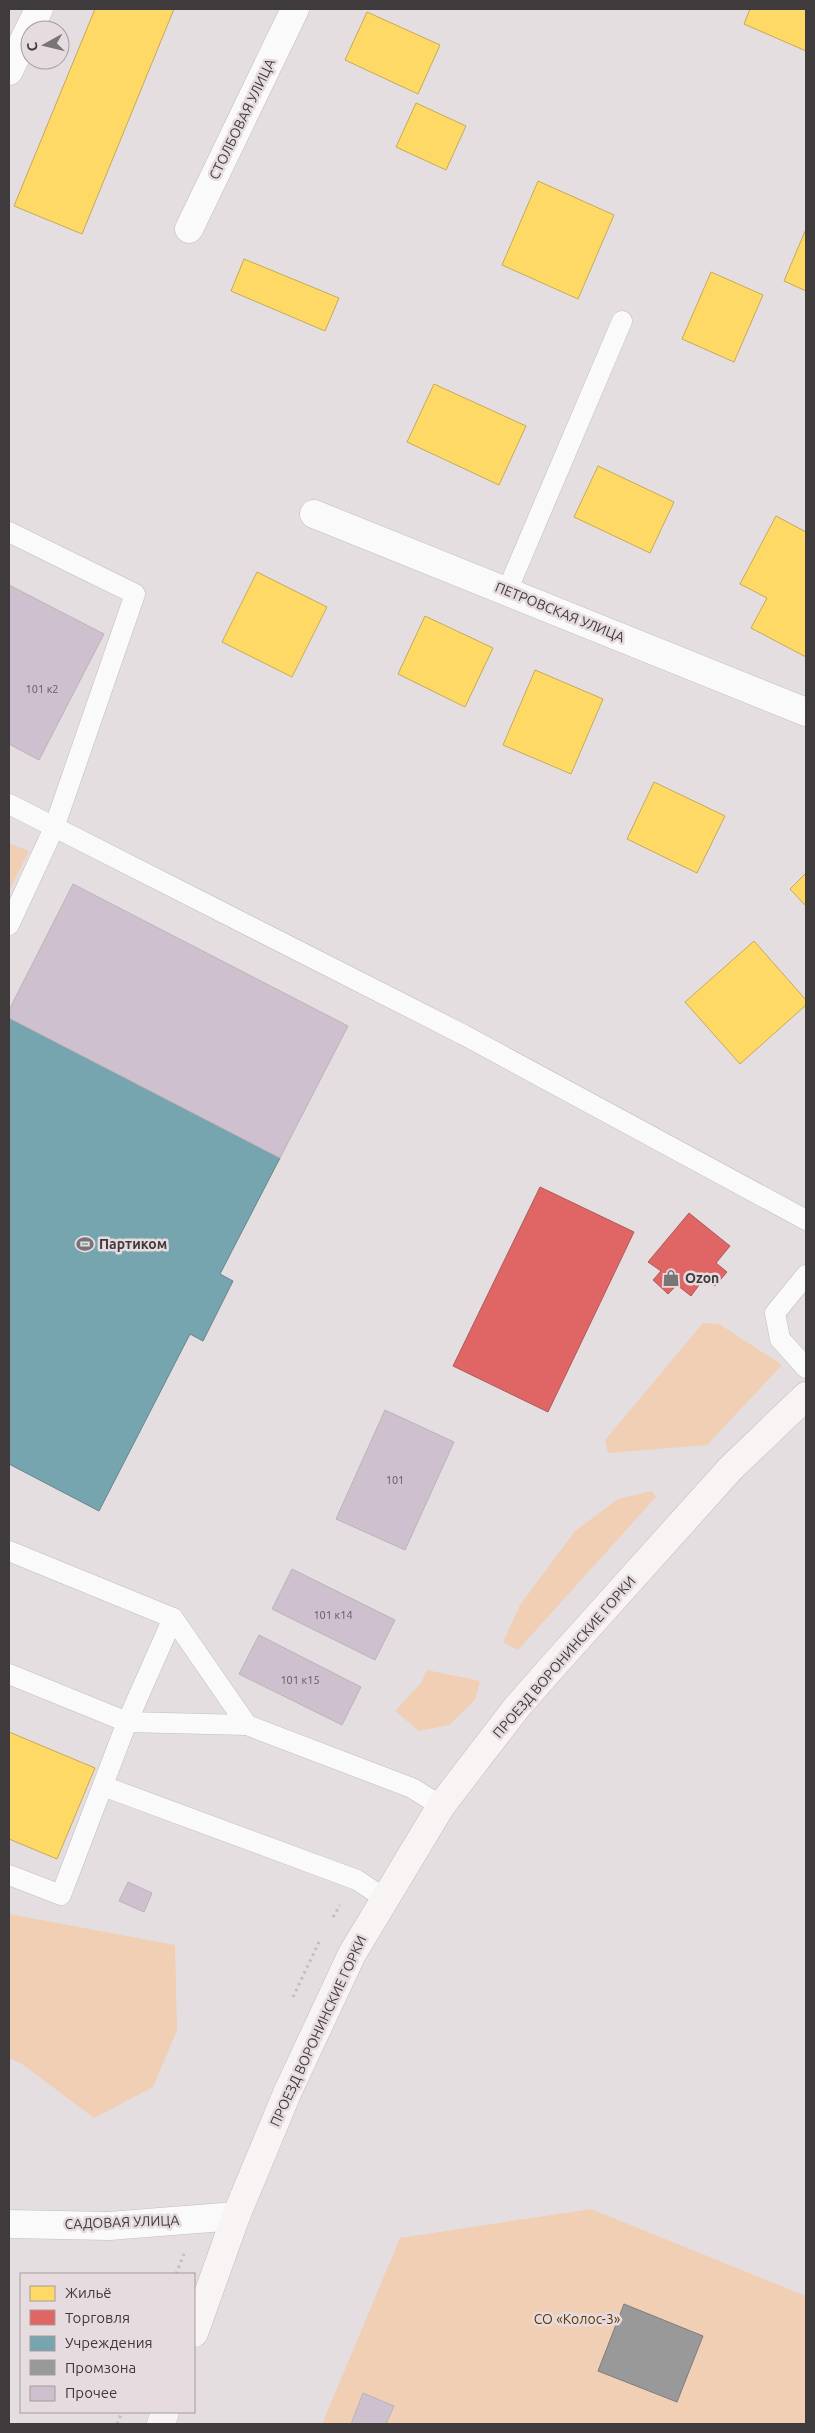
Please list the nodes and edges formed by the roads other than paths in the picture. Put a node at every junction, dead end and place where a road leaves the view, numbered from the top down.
1 (39, 9) edge
2 (295, 9) edge
3 (9, 71) edge
4 (189, 229) dead end
5 (622, 321) dead end
6 (314, 514) dead end
7 (9, 532) edge
8 (507, 591) junction
9 (805, 709) edge
10 (9, 804) edge
11 (54, 828) junction
12 (9, 925) edge
13 (806, 1220) edge
14 (806, 1275) edge
15 (806, 1368) edge
16 (806, 1396) edge
17 (9, 1551) edge
18 (173, 1618) junction
19 (9, 1674) edge
20 (127, 1722) junction
21 (247, 1725) junction
22 (103, 1786) junction
23 (441, 1806) junction
24 (9, 1874) edge
25 (384, 1898) junction
26 (236, 2216) junction
27 (9, 2224) edge
28 (195, 2330) edge

1 - 3 street
2 - 4 street, СТОЛБОВАЯ УЛИЦА
5 - 8 lane
6 - 8 street, ПЕТРОВСКАЯ УЛИЦА
7 - 11 lane
8 - 9 street, ПЕТРОВСКАЯ УЛИЦА
10 - 11 lane
11 - 12 lane
11 - 13 lane
14 - 15 lane
16 - 23 street, ПРОЕЗД ВОРОНИНСКИЕ ГОРКИ
17 - 18 lane
18 - 20 lane
18 - 21 lane
19 - 20 lane
20 - 21 lane
20 - 22 lane
21 - 23 lane
22 - 24 lane
22 - 25 lane
23 - 25 street, ПРОЕЗД ВОРОНИНСКИЕ ГОРКИ
25 - 26 street, ПРОЕЗД ВОРОНИНСКИЕ ГОРКИ
26 - 27 street, САДОВАЯ УЛИЦА
26 - 28 street, ПРОЕЗД ВОРОНИНСКИЕ ГОРКИ

